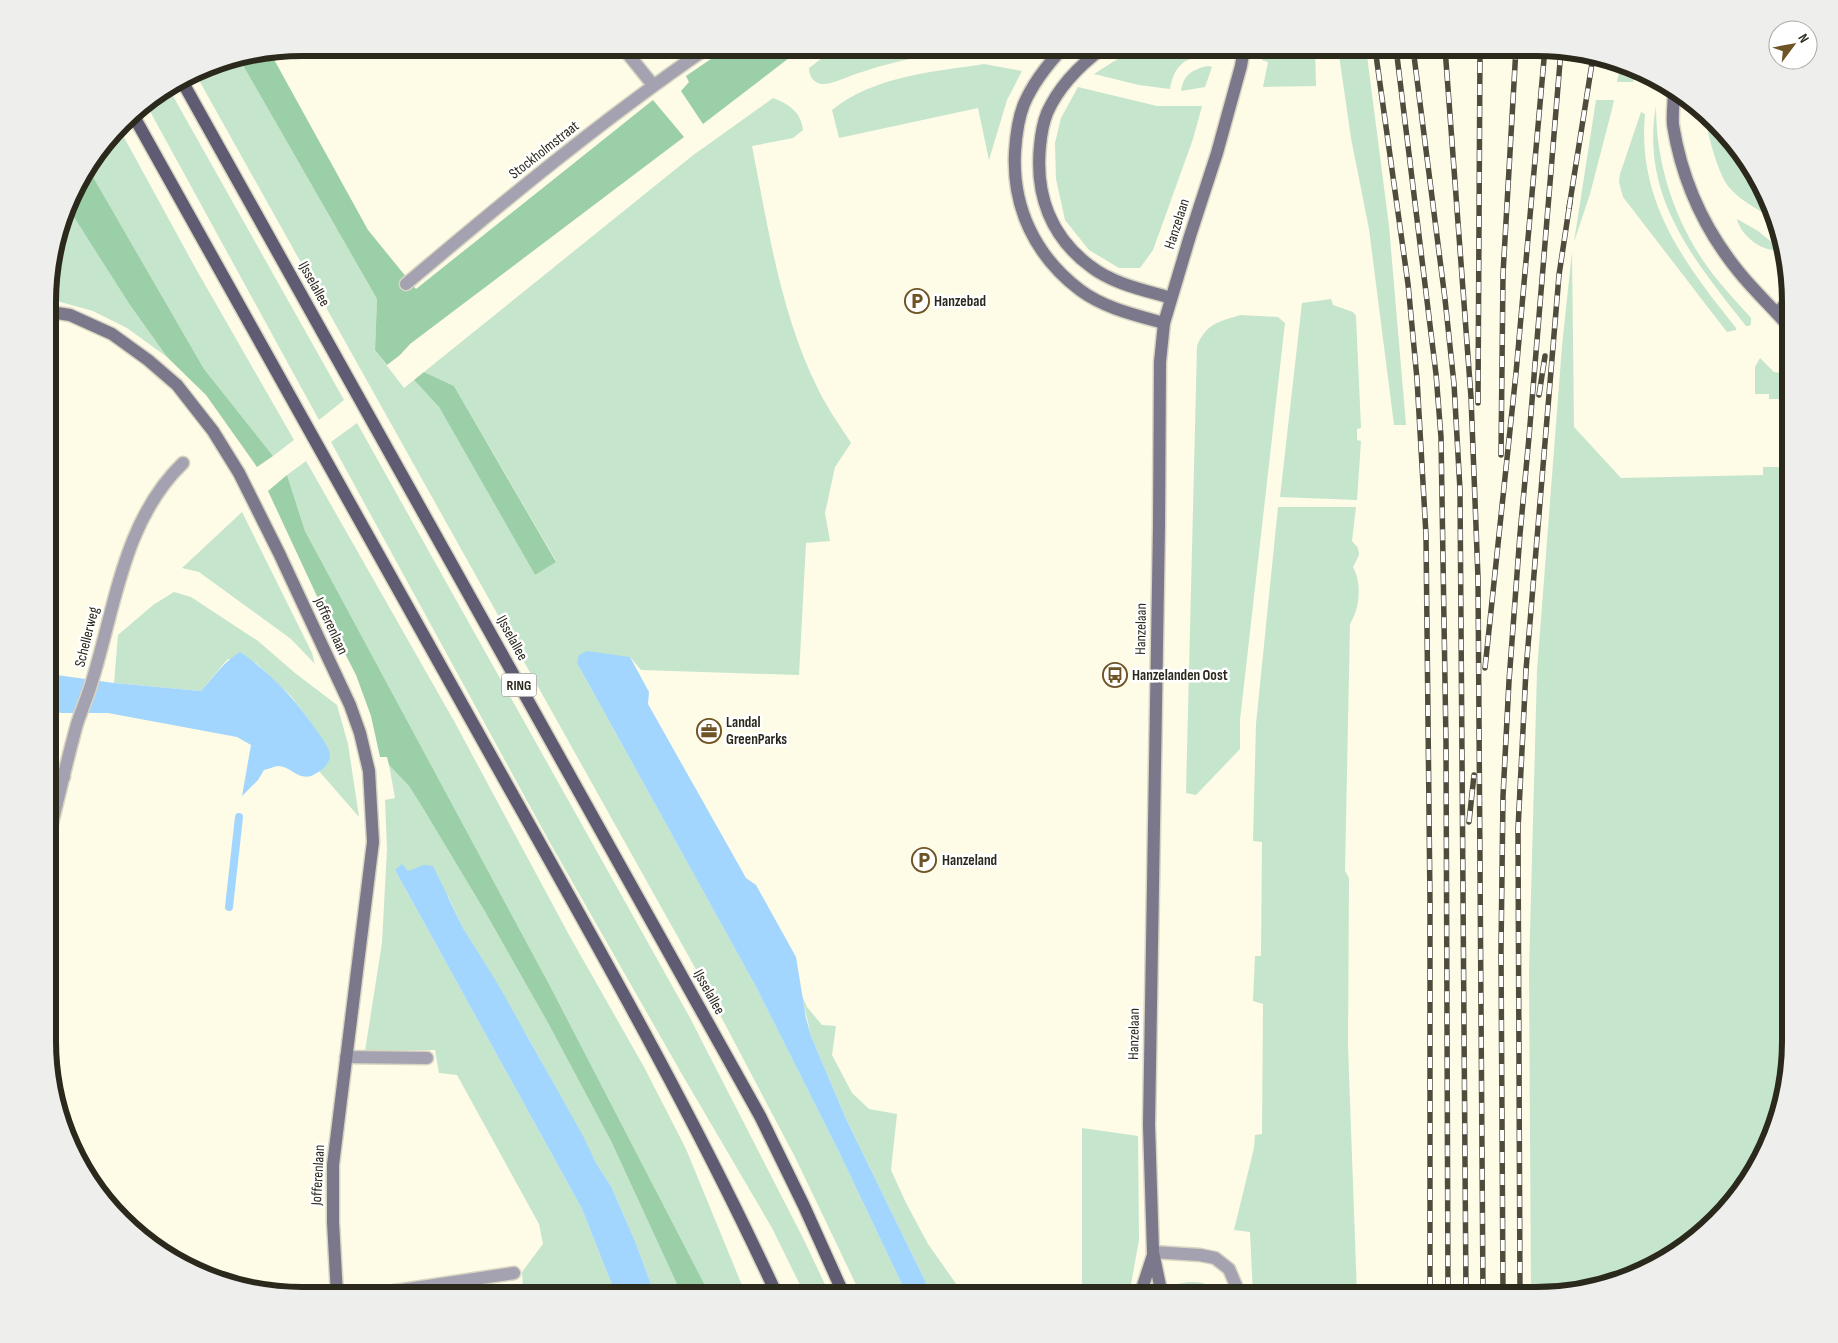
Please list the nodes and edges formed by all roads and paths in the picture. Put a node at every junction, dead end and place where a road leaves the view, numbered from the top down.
1 (629, 56) edge
2 (695, 56) edge
3 (1056, 56) edge
4 (1093, 56) edge
5 (1243, 56) edge
6 (653, 85) junction
7 (185, 86) edge
8 (1674, 99) edge
9 (136, 120) edge
10 (406, 284) dead end
11 (1171, 298) junction
12 (1782, 308) edge
13 (56, 313) edge
14 (1777, 314) junction
15 (1782, 319) edge
16 (1164, 323) junction
17 (183, 463) dead end
18 (56, 775) edge
19 (64, 777) junction
20 (56, 808) edge
21 (346, 1057) junction
22 (427, 1058) dead end
23 (1153, 1252) junction
24 (514, 1273) dead end
25 (337, 1287) edge
26 (421, 1287) edge
27 (774, 1287) edge
28 (840, 1287) edge
29 (1142, 1287) edge
30 (1160, 1287) edge
31 (1237, 1287) edge

1 - 6 street
2 - 6 street, Stockholmstraat
3 - 16 street
4 - 11 street
5 - 11 street, Hanzelaan
6 - 10 street, Stockholmstraat
7 - 28 main road, IJsselallee / RING
8 - 14 street
9 - 27 main road
11 - 16 street, Hanzelaan
12 - 14 street
13 - 21 street, Jofferenlaan
14 - 15 street
16 - 23 street, Hanzelaan
17 - 19 street, Schellerweg
18 - 19 street
19 - 20 street, Schellerweg
21 - 22 street
21 - 25 street, Jofferenlaan
23 - 29 street, Hanzelaan
23 - 30 street, Hanzelaan
23 - 31 street
24 - 26 street

